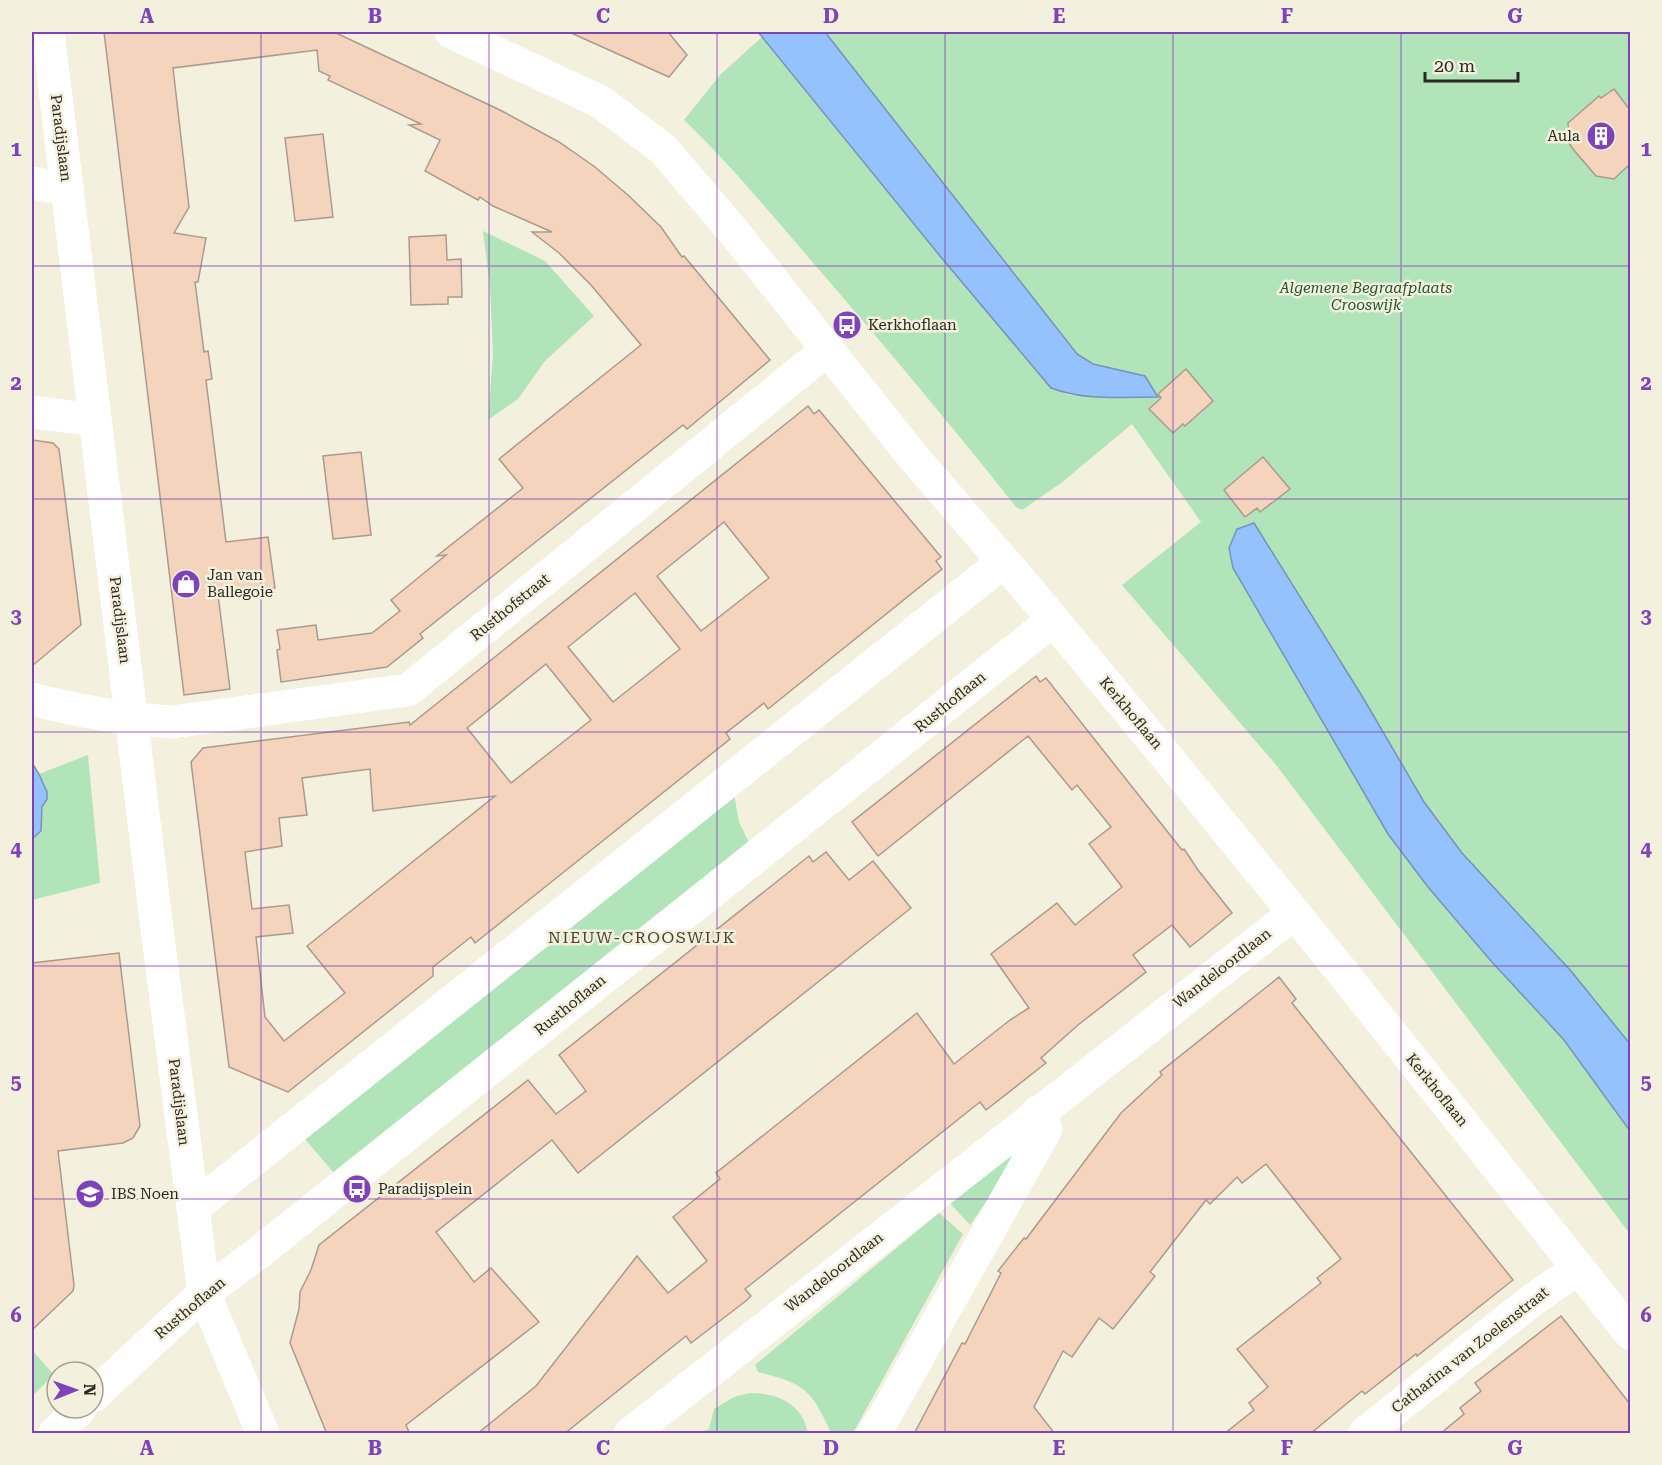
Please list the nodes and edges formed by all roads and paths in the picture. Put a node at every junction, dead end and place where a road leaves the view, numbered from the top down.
1 (48, 32) edge
2 (451, 32) edge
3 (32, 183) edge
4 (68, 189) junction
5 (828, 349) junction
6 (32, 412) edge
7 (95, 420) junction
8 (1003, 562) junction
9 (1053, 620) junction
10 (32, 699) edge
11 (132, 720) junction
12 (1293, 914) junction
13 (1038, 1112) junction
14 (193, 1208) junction
15 (1578, 1268) junction
16 (204, 1293) junction
17 (1630, 1333) edge
18 (105, 1385) edge
19 (69, 1420) edge
20 (883, 1429) edge
21 (54, 1434) edge
22 (263, 1434) edge
23 (630, 1434) edge
24 (1364, 1434) edge

1 - 4 street, Paradijslaan
2 - 5 street, Kerkhoflaan
3 - 4 street
4 - 7 street, Paradijslaan
5 - 8 street, Kerkhoflaan
5 - 11 street, Rusthofstraat
6 - 7 street
7 - 11 street, Paradijslaan
8 - 9 street, Kerkhoflaan
8 - 14 street
9 - 12 street, Kerkhoflaan
9 - 16 street, Rusthoflaan
10 - 11 street, Rusthofstraat
11 - 14 street, Paradijslaan
12 - 13 street, Wandeloordlaan
12 - 15 street, Kerkhoflaan
13 - 20 street
13 - 23 street, Wandeloordlaan
14 - 16 street
15 - 17 street, Kerkhoflaan
15 - 24 street, Catharina van Zoelenstraat
16 - 18 street, Rusthoflaan
16 - 22 street
19 - 21 street

